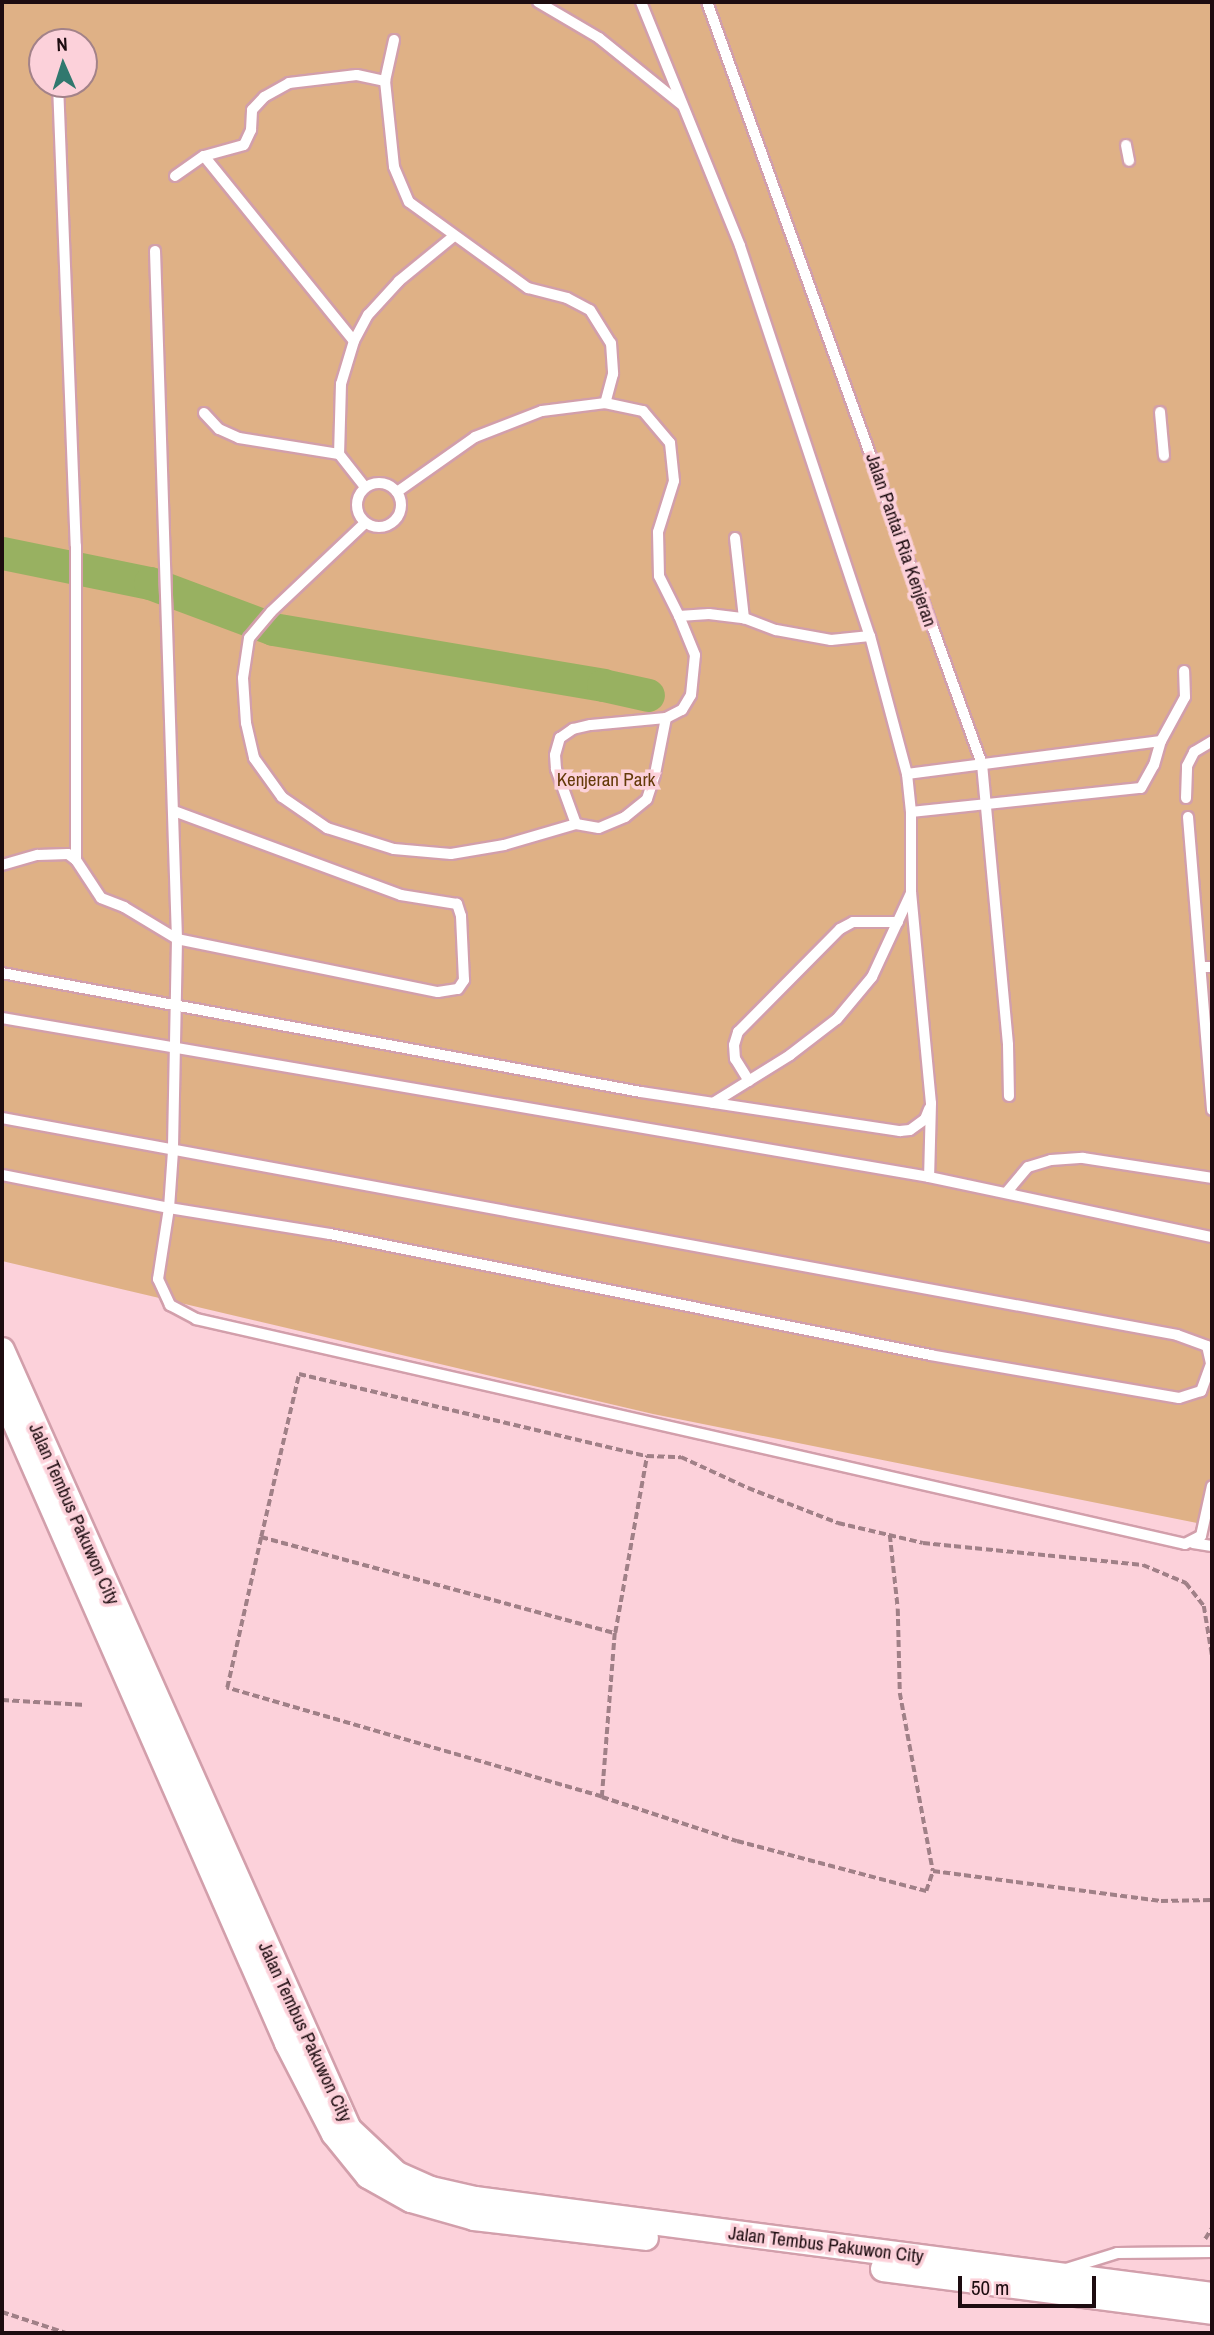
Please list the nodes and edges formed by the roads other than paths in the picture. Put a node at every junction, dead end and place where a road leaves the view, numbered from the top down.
1 (538, 2) edge
2 (641, 2) edge
3 (708, 2) edge
4 (394, 40) dead end
5 (385, 81) junction
6 (59, 98) edge
7 (685, 108) junction
8 (1126, 145) dead end
9 (204, 156) junction
10 (1129, 161) dead end
11 (175, 176) dead end
12 (454, 236) junction
13 (155, 251) dead end
14 (354, 341) junction
15 (605, 403) junction
16 (1160, 412) dead end
17 (204, 413) dead end
18 (339, 454) junction
19 (1164, 456) dead end
20 (365, 487) junction
21 (397, 492) junction
22 (365, 523) junction
23 (735, 538) dead end
24 (679, 617) junction
25 (744, 618) junction
26 (870, 636) junction
27 (1184, 671) dead end
28 (666, 718) junction
29 (1160, 741) junction
30 (1212, 741) edge
31 (982, 764) junction
32 (907, 774) junction
33 (1186, 798) dead end
34 (988, 806) junction
35 (174, 811) junction
36 (911, 812) junction
37 (1188, 817) dead end
38 (576, 824) junction
39 (76, 860) junction
40 (2, 865) edge
41 (911, 892) junction
42 (898, 922) junction
43 (177, 939) junction
44 (1207, 967) edge
45 (2, 974) edge
46 (175, 1004) junction
47 (2, 1018) edge
48 (175, 1049) junction
49 (750, 1081) junction
50 (1009, 1096) dead end
51 (713, 1103) junction
52 (931, 1103) junction
53 (1212, 1110) edge
54 (2, 1118) edge
55 (173, 1151) junction
56 (2, 1175) edge
57 (929, 1177) junction
58 (1212, 1178) edge
59 (1006, 1193) junction
60 (169, 1208) junction
61 (1212, 1237) edge
62 (2, 1350) edge
63 (2, 1393) edge
64 (1212, 1486) edge
65 (1193, 1543) junction
66 (1212, 1546) edge
67 (1212, 2252) edge
68 (1052, 2274) junction
69 (1212, 2295) edge
70 (1212, 2312) edge

1 - 7 lane
2 - 7 lane
3 - 31 lane, Jalan Pantai Ria Kenjeran
4 - 5 lane
5 - 9 lane
5 - 12 lane
6 - 39 lane
7 - 26 lane
8 - 10 lane
9 - 11 lane
9 - 14 lane
12 - 14 lane
12 - 15 lane
13 - 35 lane
14 - 18 lane
15 - 21 lane
15 - 24 lane
16 - 19 lane
17 - 18 lane
18 - 20 lane
20 - 21 lane
20 - 22 lane
21 - 22 lane
22 - 38 lane
23 - 25 lane
24 - 25 lane
24 - 28 lane
25 - 26 lane
26 - 32 lane
27 - 29 lane
28 - 38 lane
28 - 38 lane
29 - 31 lane
29 - 34 lane
30 - 33 lane
31 - 32 lane
31 - 34 lane, Jalan Pantai Ria Kenjeran
32 - 36 lane
34 - 36 lane
34 - 50 lane, Jalan Pantai Ria Kenjeran
35 - 43 lane
35 - 43 lane
36 - 41 lane
37 - 44 lane
39 - 40 lane
39 - 43 lane
41 - 42 lane
41 - 52 lane
42 - 49 lane
42 - 49 lane
43 - 46 lane
44 - 53 lane
45 - 46 lane
46 - 48 lane
46 - 51 lane
47 - 48 lane
48 - 55 lane
48 - 57 lane
49 - 51 lane
51 - 52 lane
52 - 57 lane
54 - 55 lane
55 - 60 lane
55 - 60 lane
56 - 60 lane
57 - 59 lane
58 - 59 lane
59 - 61 lane
60 - 65 lane
62 - 68 street, Jalan Tembus Pakuwon City
63 - 70 street, Jalan Tembus Pakuwon City
64 - 65 lane
65 - 66 lane
67 - 68 lane
68 - 69 street, Jalan Tembus Pakuwon City

